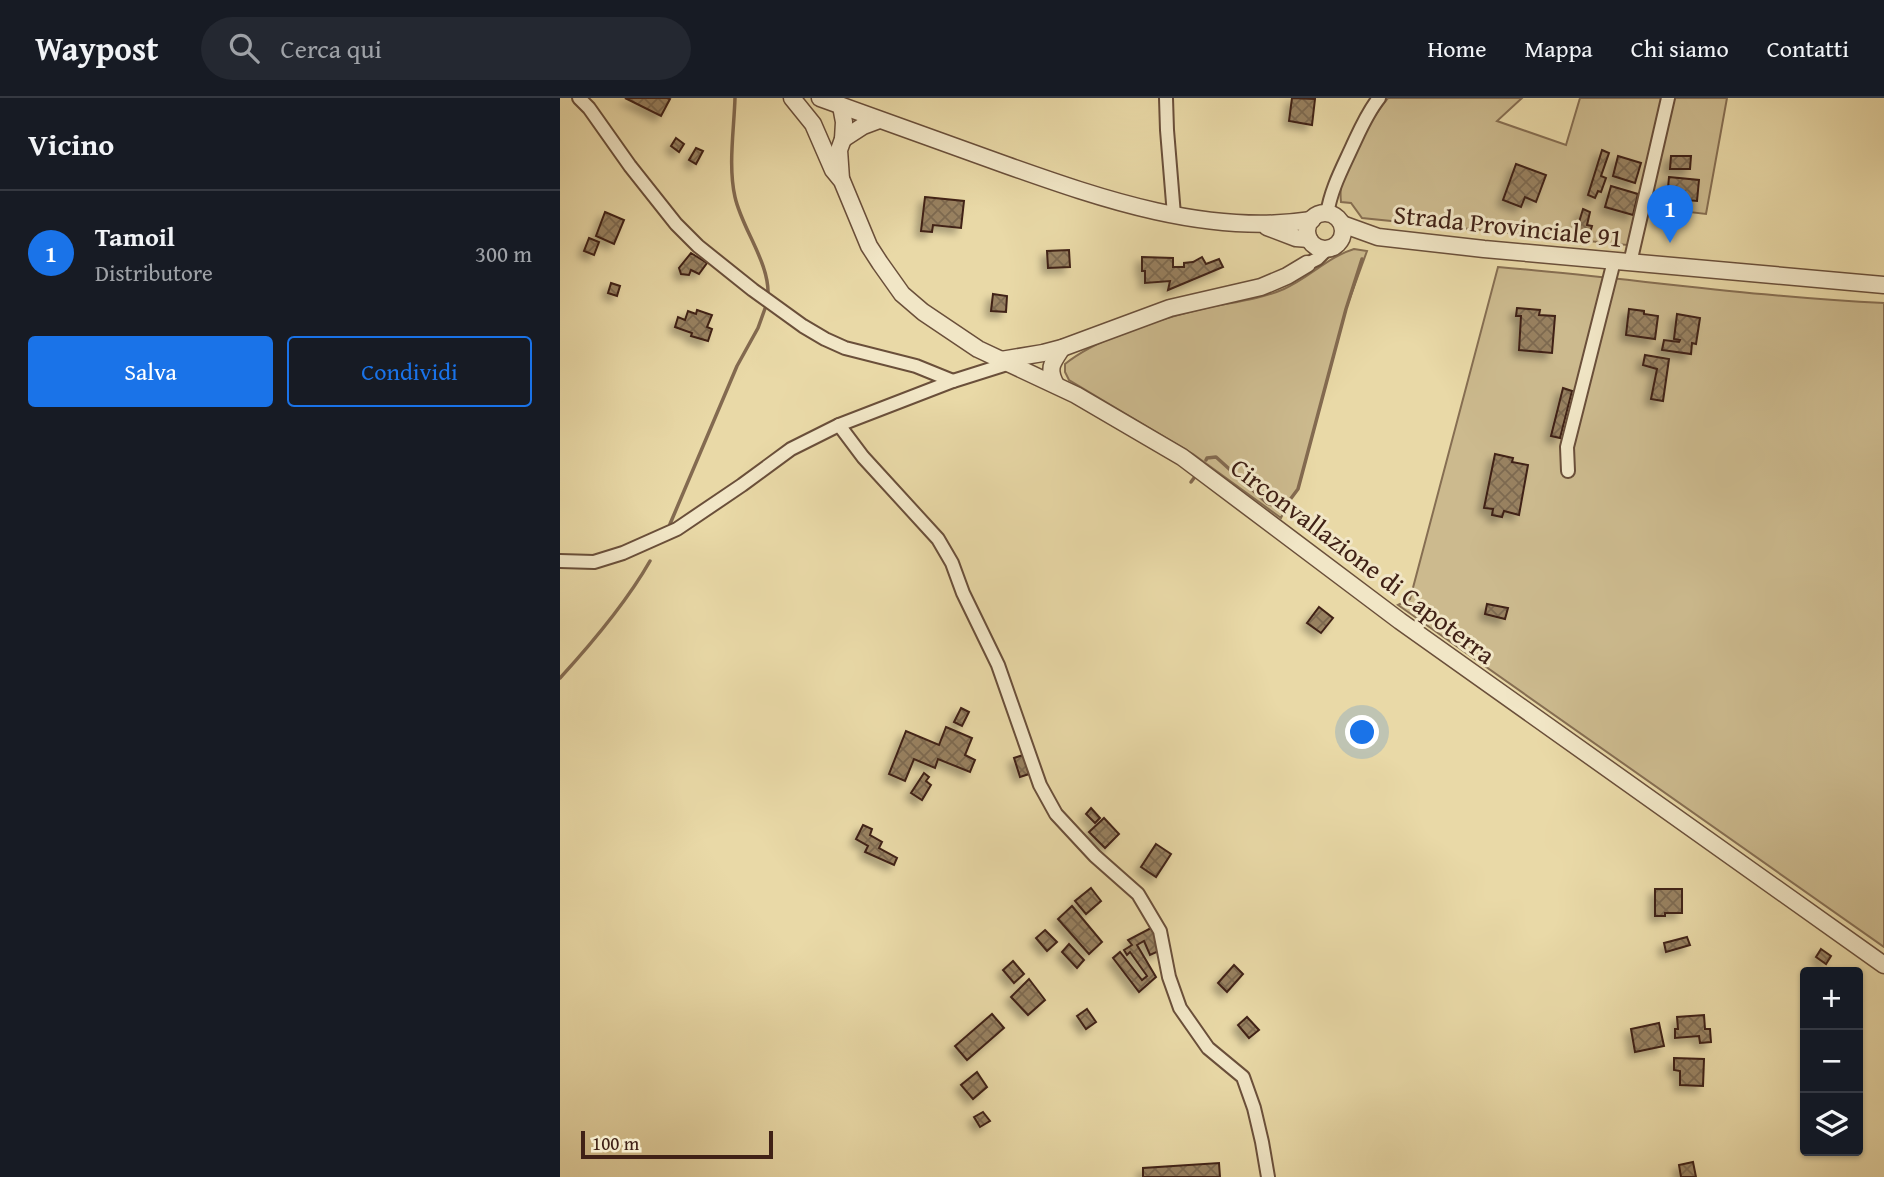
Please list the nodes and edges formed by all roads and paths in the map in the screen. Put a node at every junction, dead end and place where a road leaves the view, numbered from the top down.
1 (579, 98) edge
2 (792, 98) edge
3 (1166, 98) edge
4 (1378, 98) edge
5 (1668, 98) edge
6 (829, 101) edge
7 (880, 120) junction
8 (813, 124) junction
9 (843, 139) junction
10 (842, 181) junction
11 (1174, 215) junction
12 (1319, 217) junction
13 (1258, 224) junction
14 (1342, 224) junction
15 (1378, 237) junction
16 (1322, 243) junction
17 (1622, 262) junction
18 (1307, 264) joint
19 (1884, 285) edge
20 (1062, 348) junction
21 (983, 351) junction
22 (1005, 362) junction
23 (985, 371) junction
24 (953, 381) junction
25 (1056, 385) junction
26 (839, 425) junction
27 (1569, 471) dead end
28 (560, 561) edge
29 (1884, 965) edge
30 (1268, 1177) edge

1 - 24 street
2 - 8 street
3 - 11 street
4 - 12 street
5 - 17 street
6 - 7 street
6 - 8 street
6 - 9 street
7 - 9 street
7 - 11 street
8 - 10 street
9 - 10 street
10 - 21 street, Circonvallazione di Capoterra
11 - 13 street
12 - 13 street
12 - 14 street
12 - 16 street
13 - 16 street
14 - 15 street
14 - 16 street
15 - 16 street
15 - 17 street, Strada Provinciale 91
16 - 18 street
17 - 19 street, Strada Provinciale 91
17 - 27 street
18 - 20 street
20 - 22 street
20 - 25 street
21 - 22 street, Circonvallazione di Capoterra
21 - 23 street
22 - 23 street
22 - 25 street, Circonvallazione di Capoterra
23 - 24 street
24 - 26 street
25 - 29 street, Circonvallazione di Capoterra
26 - 28 street
26 - 30 street

